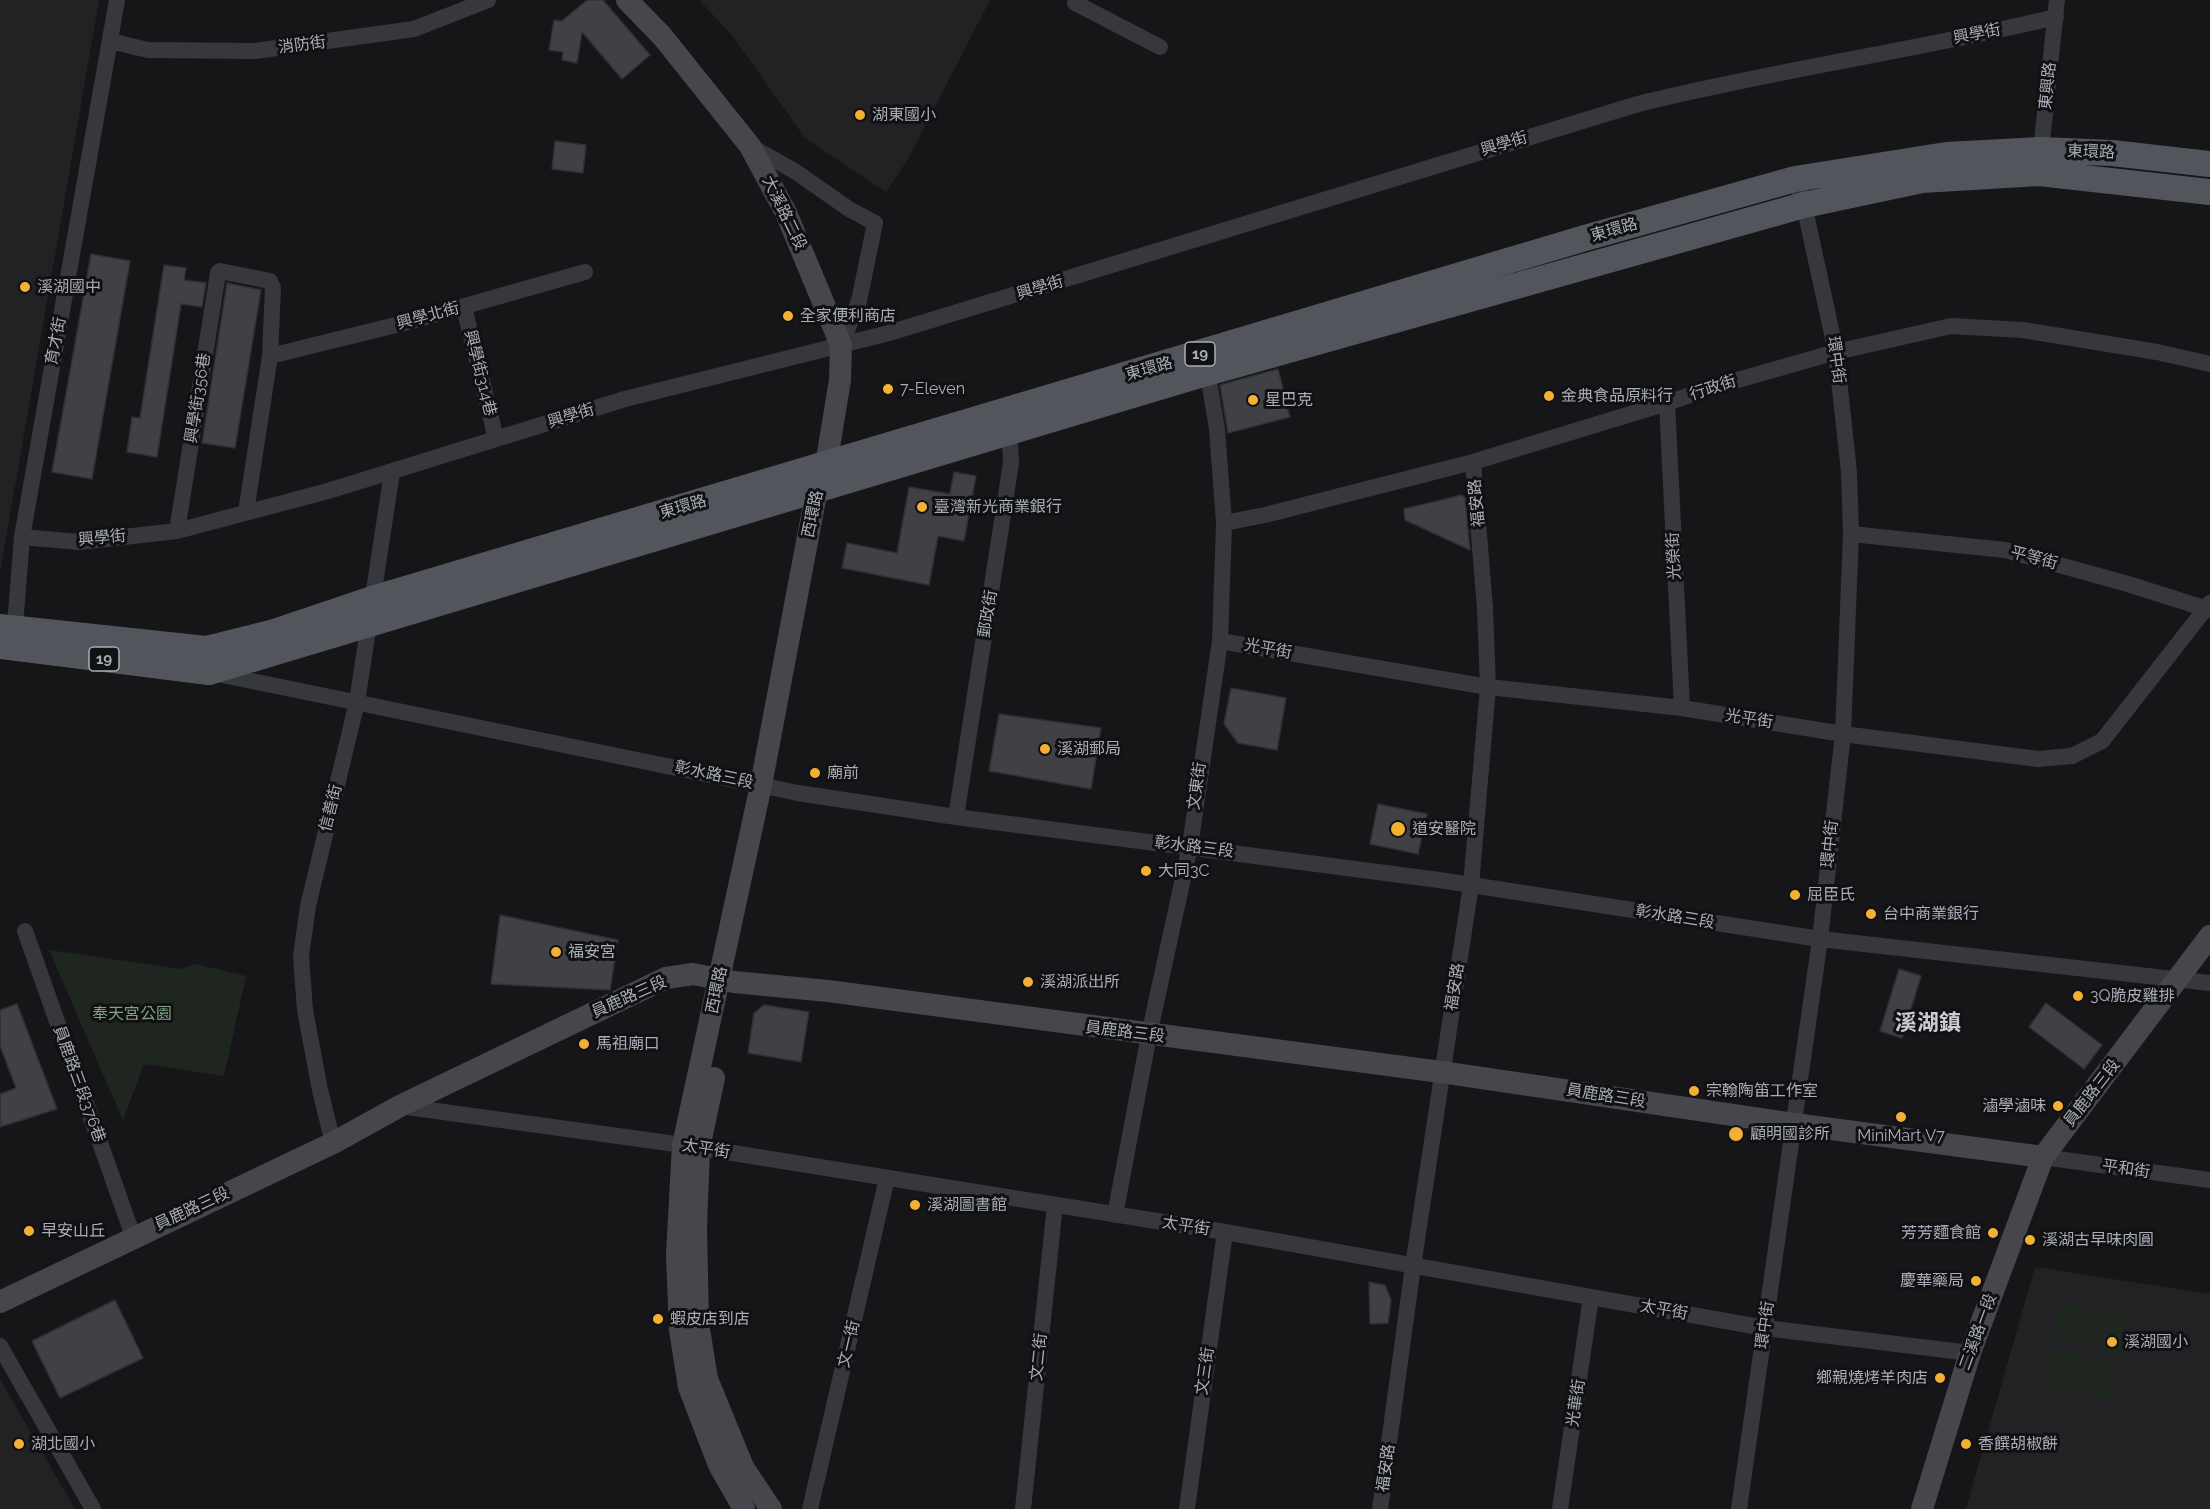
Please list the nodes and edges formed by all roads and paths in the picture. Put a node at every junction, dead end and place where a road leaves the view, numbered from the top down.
1 (117, 0) edge
2 (488, 0) edge
3 (627, 0) edge
4 (1075, 3) dead end
5 (2056, 8) edge
6 (110, 41) junction
7 (1160, 47) dead end
8 (750, 146) junction
9 (2040, 162) junction
10 (2210, 164) edge
11 (1795, 179) junction
12 (2210, 192) edge
13 (1804, 205) junction
14 (585, 272) dead end
15 (464, 307) junction
16 (841, 345) junction
17 (1836, 352) junction
18 (270, 356) junction
19 (1206, 363) junction
20 (2210, 364) edge
21 (1667, 404) junction
22 (1008, 420) junction
23 (496, 439) junction
24 (1473, 462) junction
25 (392, 472) junction
26 (825, 480) junction
27 (246, 512) junction
28 (1224, 523) junction
29 (177, 531) junction
30 (1851, 534) junction
31 (22, 537) junction
32 (2209, 607) edge
33 (370, 611) junction
34 (7, 637) edge
35 (1220, 641) junction
36 (207, 661) junction
37 (1488, 687) junction
38 (357, 702) junction
39 (1682, 708) junction
40 (1843, 734) junction
41 (768, 786) junction
42 (956, 817) junction
43 (1190, 846) junction
44 (1471, 885) junction
45 (25, 931) dead end
46 (2210, 936) edge
47 (1820, 939) junction
48 (2180, 979) junction
49 (727, 980) junction
50 (2210, 983) edge
51 (1149, 1035) junction
52 (1441, 1072) junction
53 (400, 1106) junction
54 (1794, 1124) junction
55 (333, 1143) junction
56 (691, 1147) junction
57 (2043, 1157) junction
58 (887, 1178) junction
59 (2210, 1180) edge
60 (1055, 1205) junction
61 (1115, 1215) junction
62 (1225, 1232) junction
63 (133, 1236) junction
64 (1413, 1266) junction
65 (1591, 1297) junction
66 (0, 1302) edge
67 (1765, 1328) junction
68 (0, 1346) edge
69 (1970, 1353) junction
70 (93, 1509) edge
71 (744, 1509) edge
72 (771, 1509) edge
73 (810, 1509) edge
74 (1023, 1509) edge
75 (1187, 1509) edge
76 (1380, 1509) edge
77 (1560, 1509) edge
78 (1739, 1509) edge
79 (1922, 1509) edge

1 - 6 street, 育才街
2 - 6 street, 消防街
3 - 8 street, 大溪路二段
4 - 7 street
5 - 9 street, 東興路
5 - 16 street, 興學街
6 - 31 street, 育才街
8 - 16 street, 大溪路二段
8 - 16 street
9 - 10 main road, 東環路 / 19
9 - 11 main road, 東環路 / 19
9 - 12 main road, 東環路 / 19
9 - 13 main road, 東環路 / 19
11 - 13 street, 環中街
11 - 19 main road, 東環路 / 19
13 - 17 street, 環中街
13 - 19 main road, 東環路 / 19
14 - 15 street, 興學北街
15 - 18 street, 興學北街
15 - 23 street, 興學街314巷
16 - 23 street, 興學街
16 - 26 street, 大溪路二段
17 - 20 street, 行政街
17 - 21 street, 行政街
17 - 30 street, 環中街
18 - 27 street
18 - 29 street, 興學街356巷
19 - 22 main road, 東環路 / 19
19 - 28 street, 文東街
21 - 24 street, 行政街
21 - 39 street, 光榮街
22 - 26 main road, 東環路 / 19
22 - 42 street, 郵政街
23 - 25 street, 興學街
24 - 28 street, 行政街
24 - 37 street, 福安路
25 - 27 street, 興學街
25 - 33 street, 信善街
26 - 33 main road, 東環路 / 19
26 - 41 street, 西環路
27 - 29 street, 興學街
28 - 35 street, 文東街
29 - 31 street, 興學街
30 - 32 street, 平等街
30 - 40 street, 環中街
31 - 34 street, 育才街
32 - 40 street, 光平街
33 - 36 main road, 東環路 / 19
33 - 38 street, 信善街
34 - 36 main road, 19
35 - 37 street, 光平街
35 - 43 street, 文東街
36 - 38 street, 彰水路三段
37 - 39 street, 光平街
37 - 44 street, 福安路
38 - 41 street, 彰水路三段
38 - 55 street, 信善街
39 - 40 street, 光平街
40 - 47 street, 環中街
41 - 42 street, 彰水路三段
41 - 49 street, 西環路
42 - 43 street, 彰水路三段
43 - 44 street, 彰水路三段
43 - 51 street, 文東街
44 - 47 street, 彰水路三段
44 - 52 street, 福安路
45 - 63 street, 員鹿路三段376巷
46 - 48 street, 員鹿路三段
47 - 48 street, 彰水路三段
47 - 54 street, 環中街
48 - 50 street, 彰水路三段
48 - 57 street, 員鹿路三段
49 - 51 street, 員鹿路三段
49 - 53 street, 員鹿路三段
49 - 56 street, 西環路
51 - 52 street, 員鹿路三段
51 - 61 street, 文東街
52 - 54 street, 員鹿路三段
52 - 64 street, 福安路
53 - 55 street, 員鹿路三段
53 - 56 street, 太平街
54 - 57 street, 員鹿路三段
54 - 67 street, 環中街
55 - 63 street, 員鹿路三段
56 - 58 street, 太平街
56 - 71 street, 西環路
56 - 72 street, 西環路
57 - 59 street, 平和街
57 - 69 street, 二溪路一段
58 - 60 street, 太平街
58 - 73 street, 文一街
60 - 61 street, 太平街
60 - 74 street, 文二街
61 - 62 street, 太平街
62 - 64 street, 太平街
62 - 75 street, 文三街
63 - 66 street, 員鹿路三段
64 - 65 street, 太平街
64 - 76 street, 福安路
65 - 67 street, 太平街
65 - 77 street, 光華街
67 - 69 street, 太平街
67 - 78 street, 環中街
68 - 70 street
69 - 79 street, 二溪路一段

